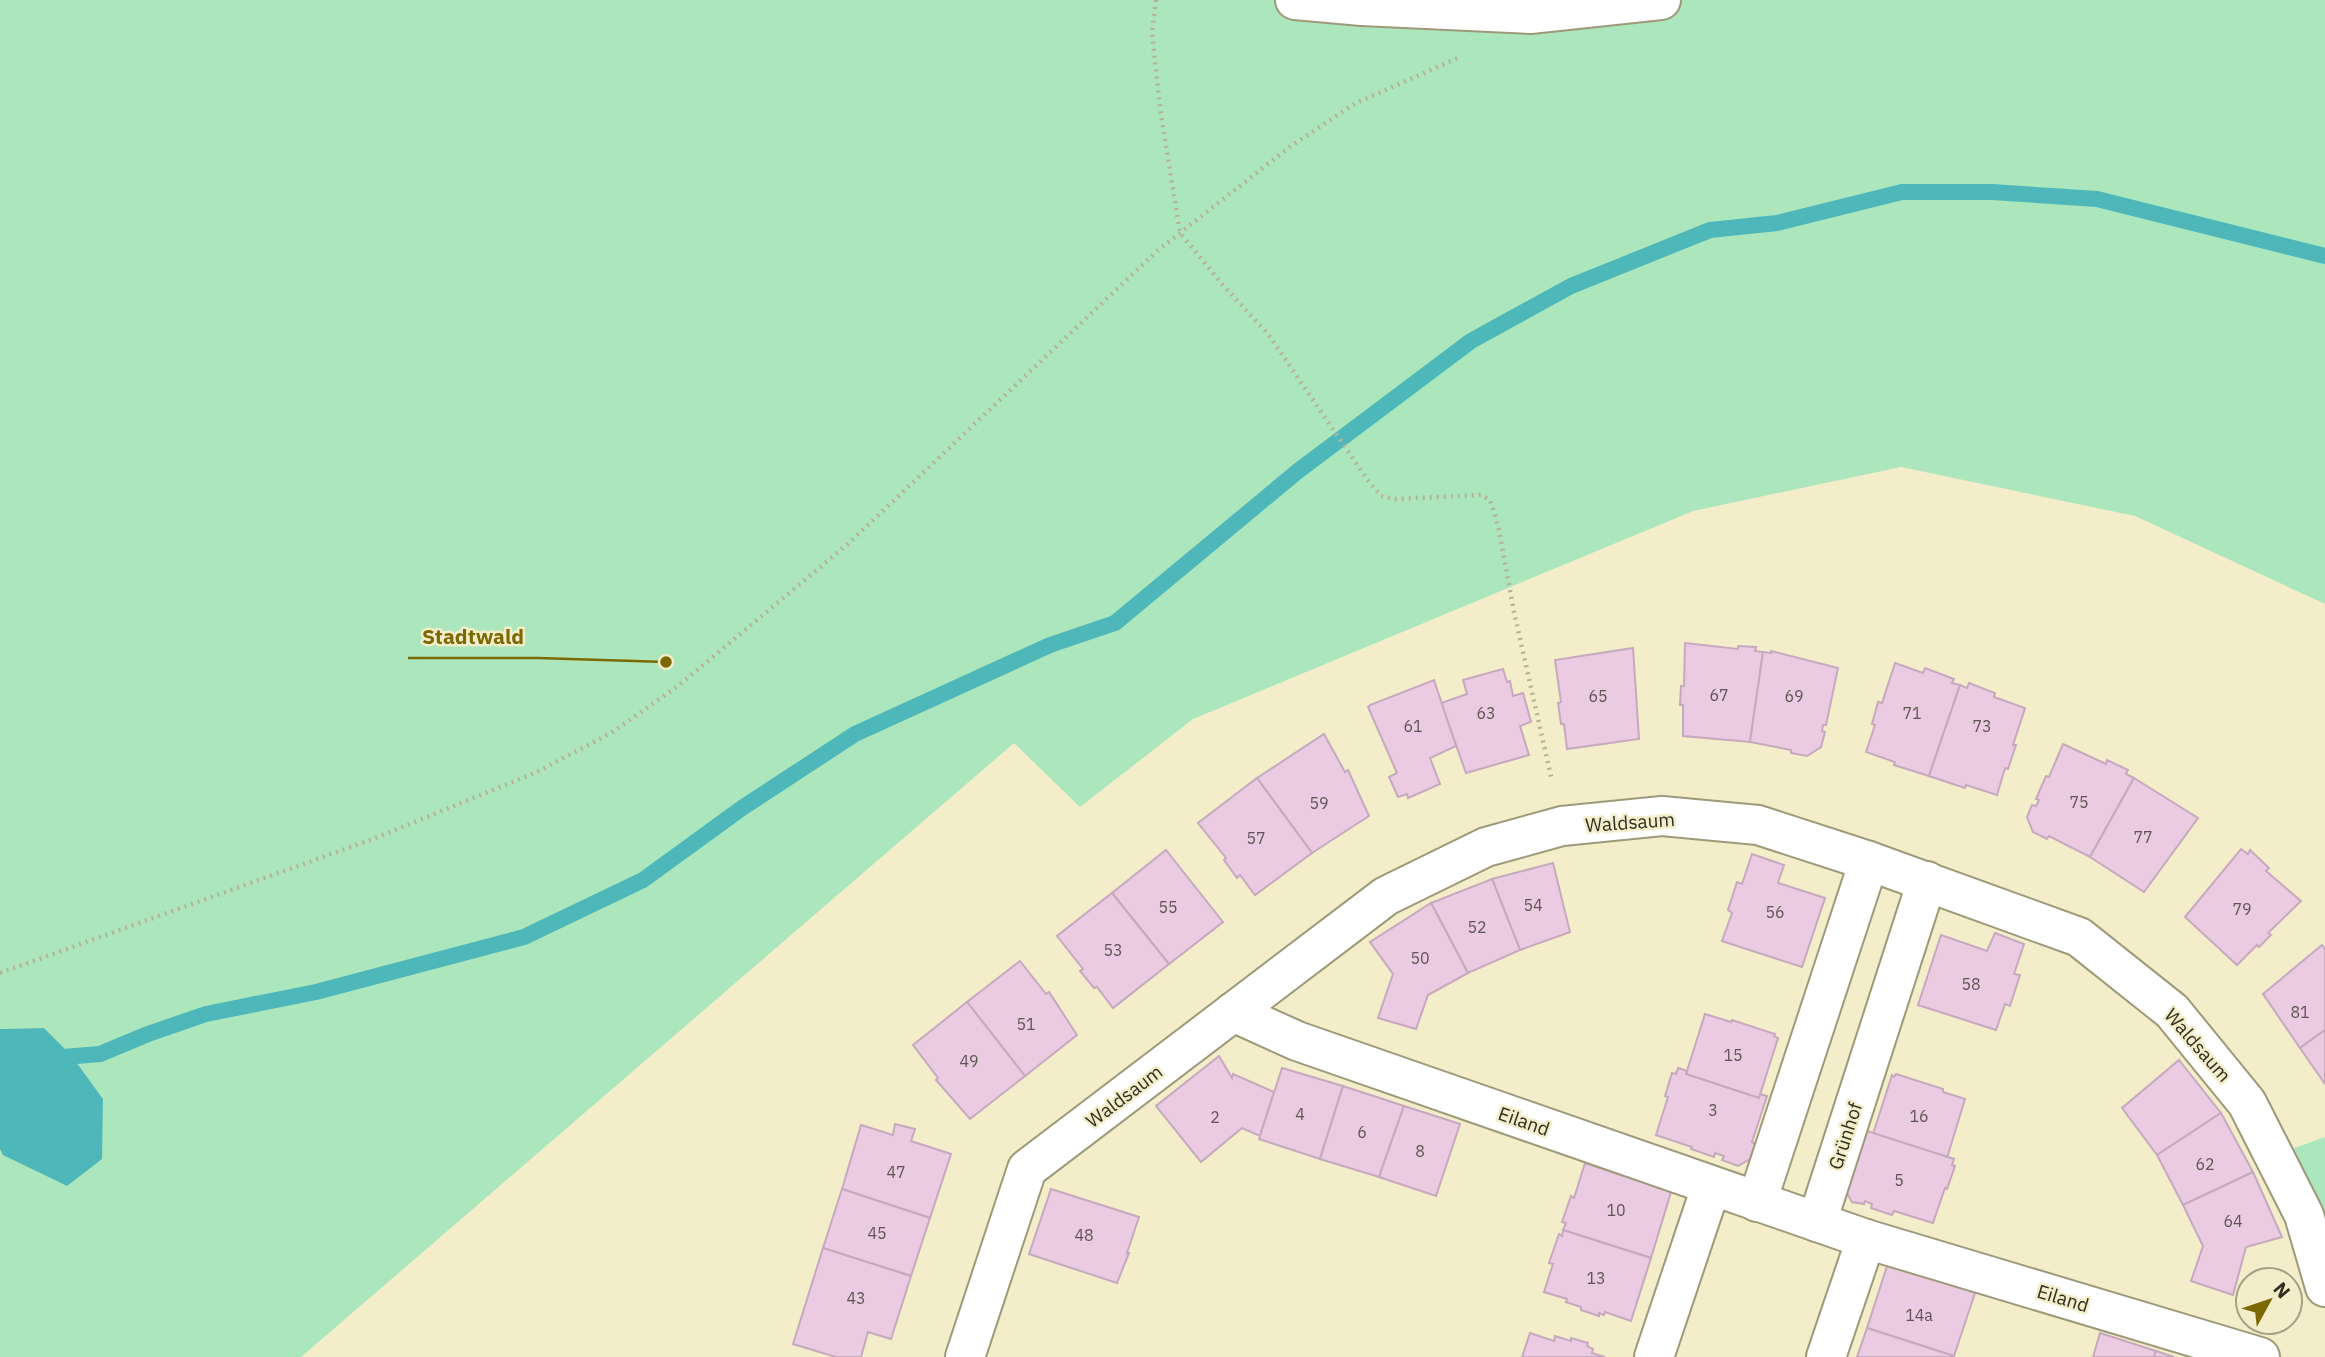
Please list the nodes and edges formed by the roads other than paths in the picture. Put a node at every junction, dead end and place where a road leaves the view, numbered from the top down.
1 (1295, 0) edge
2 (1661, 0) edge
3 (1869, 861) junction
4 (1927, 881) junction
5 (1233, 1012) junction
6 (1711, 1186) junction
7 (1757, 1202) junction
8 (2314, 1211) edge
9 (1817, 1222) junction
10 (1866, 1239) junction
11 (2325, 1287) edge
12 (965, 1357) edge
13 (1654, 1357) edge
14 (1826, 1357) edge
15 (2260, 1357) edge

1 - 2 street
3 - 4 street, Waldsaum
3 - 5 street, Waldsaum
3 - 7 street
4 - 8 street, Waldsaum
4 - 9 street, Grünhof
5 - 6 street, Eiland
5 - 12 street, Waldsaum
6 - 7 street, Eiland
6 - 13 street
7 - 9 street, Eiland
8 - 11 street, Waldsaum
9 - 10 street
10 - 14 street
10 - 15 street, Eiland

